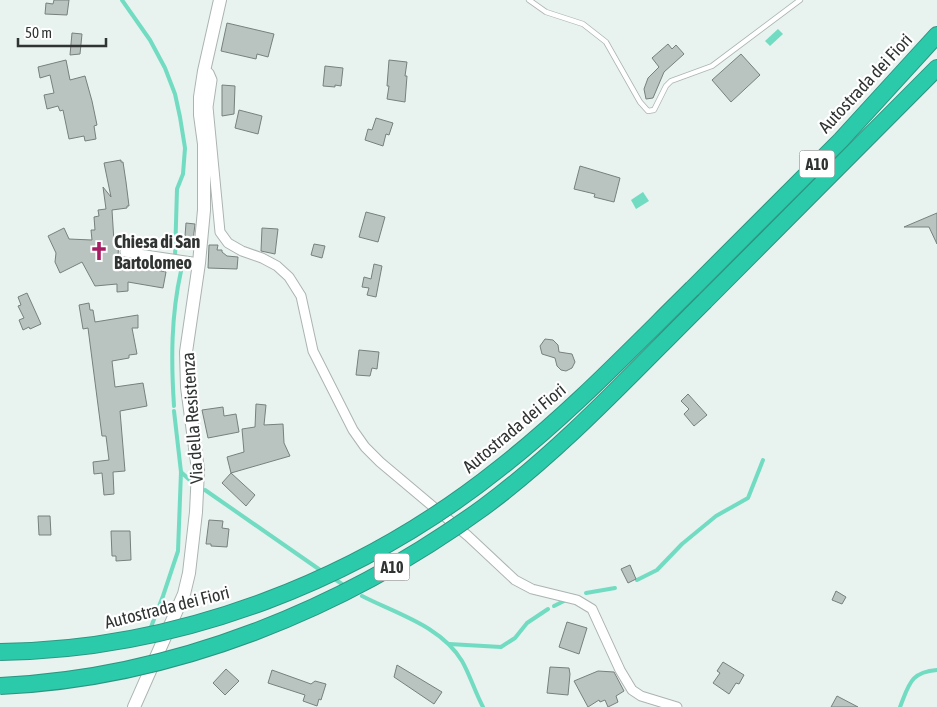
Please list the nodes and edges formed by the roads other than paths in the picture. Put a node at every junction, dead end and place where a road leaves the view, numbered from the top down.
1 (220, 0) edge
2 (529, 0) edge
3 (800, 0) edge
4 (937, 34) edge
5 (937, 68) edge
6 (204, 71) junction
7 (125, 252) dead end
8 (198, 263) junction
9 (0, 652) edge
10 (0, 686) edge
11 (134, 707) edge
12 (677, 707) edge

1 - 6 street, Via della Resistenza
2 - 3 lane
4 - 9 highway, Autostrada dei Fiori / A10, bridge
5 - 10 highway, A10, bridge
6 - 8 street, Via della Resistenza
6 - 12 street
7 - 8 street
8 - 11 street, Via della Resistenza

